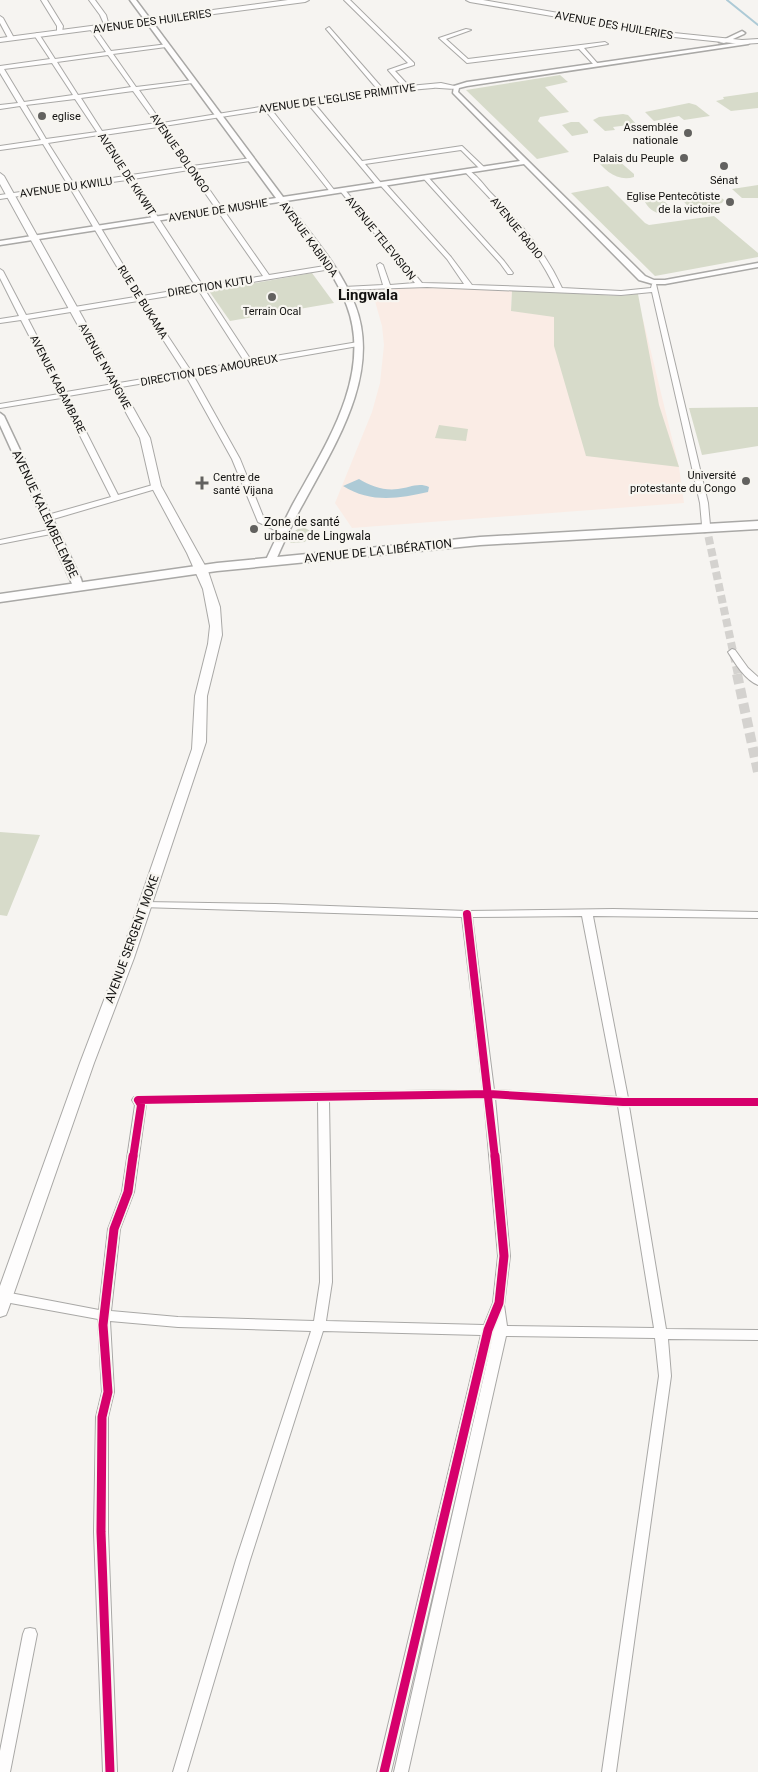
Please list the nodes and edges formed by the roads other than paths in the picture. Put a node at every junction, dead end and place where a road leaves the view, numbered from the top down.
1 (44, 0) edge
2 (92, 0) edge
3 (133, 0) edge
4 (305, 0) edge
5 (347, 0) edge
6 (470, 0) edge
7 (484, 0) edge
8 (283, 1) edge
9 (0, 18) edge
10 (149, 20) junction
11 (107, 25) junction
12 (92, 29) junction
13 (60, 30) junction
14 (329, 30) dead end
15 (468, 30) dead end
16 (658, 31) junction
17 (742, 33) junction
18 (756, 34) edge
19 (37, 35) junction
20 (10, 37) junction
21 (688, 37) junction
22 (0, 38) edge
23 (726, 41) junction
24 (758, 41) edge
25 (748, 42) junction
26 (605, 44) dead end
27 (166, 46) junction
28 (579, 46) junction
29 (709, 48) junction
30 (696, 50) junction
31 (109, 53) junction
32 (53, 60) junction
33 (595, 64) junction
34 (0, 68) edge
35 (192, 81) junction
36 (456, 87) junction
37 (134, 88) junction
38 (407, 88) junction
39 (382, 91) junction
40 (75, 96) junction
41 (309, 101) junction
42 (22, 104) junction
43 (0, 107) edge
44 (267, 108) junction
45 (218, 116) junction
46 (161, 125) junction
47 (101, 134) junction
48 (45, 142) junction
49 (0, 148) edge
50 (250, 160) junction
51 (524, 162) junction
52 (361, 163) junction
53 (191, 168) junction
54 (483, 169) junction
55 (468, 172) junction
56 (0, 176) edge
57 (129, 178) junction
58 (426, 178) junction
59 (381, 185) junction
60 (72, 187) junction
61 (342, 190) junction
62 (333, 192) junction
63 (5, 196) edge
64 (280, 200) junction
65 (219, 210) junction
66 (157, 219) junction
67 (97, 228) junction
68 (34, 237) junction
69 (0, 243) edge
70 (380, 265) dead end
71 (758, 265) edge
72 (331, 266) junction
73 (0, 271) edge
74 (510, 273) dead end
75 (267, 277) junction
76 (420, 285) junction
77 (387, 286) junction
78 (469, 286) junction
79 (654, 286) junction
80 (199, 288) junction
81 (344, 289) junction
82 (559, 290) junction
83 (139, 298) junction
84 (74, 308) junction
85 (23, 317) junction
86 (0, 321) edge
87 (358, 344) junction
88 (249, 363) junction
89 (189, 374) junction
90 (117, 386) junction
91 (64, 395) junction
92 (0, 406) edge
93 (0, 416) edge
94 (156, 486) junction
95 (116, 498) junction
96 (47, 518) junction
97 (758, 518) edge
98 (706, 522) junction
99 (758, 524) edge
100 (284, 531) junction
101 (53, 532) junction
102 (0, 542) edge
103 (272, 558) junction
104 (198, 565) junction
105 (77, 582) junction
106 (0, 591) edge
107 (0, 598) edge
108 (732, 652) dead end
109 (758, 682) edge
110 (145, 905) junction
111 (587, 913) junction
112 (467, 914) junction
113 (758, 915) edge
114 (489, 1094) junction
115 (323, 1096) junction
116 (623, 1102) junction
117 (758, 1102) edge
118 (2, 1304) edge
119 (106, 1316) junction
120 (320, 1326) junction
121 (494, 1330) junction
122 (661, 1333) junction
123 (758, 1335) edge
124 (30, 1634) dead end
125 (3, 1772) edge
126 (110, 1772) edge
127 (180, 1772) edge
128 (384, 1772) edge
129 (401, 1772) edge
130 (609, 1772) edge

1 - 13 street
2 - 11 street
3 - 10 street, AVENUE KABINDA
4 - 8 main road, AVENUE DES HUILERIES
5 - 38 street
6 - 16 main road, AVENUE DES HUILERIES
7 - 16 main road, AVENUE DES HUILERIES
8 - 10 main road, AVENUE DES HUILERIES
9 - 20 street
10 - 11 main road, AVENUE DES HUILERIES
10 - 12 main road, AVENUE DES HUILERIES
10 - 27 street, AVENUE KABINDA
11 - 13 main road, AVENUE DES HUILERIES
12 - 19 main road, AVENUE DES HUILERIES
12 - 31 street, AVENUE BOLONGO
13 - 20 main road, AVENUE DES HUILERIES
14 - 39 street
15 - 28 street
16 - 17 main road, AVENUE DES HUILERIES
16 - 21 main road, AVENUE DES HUILERIES
17 - 18 main road, AVENUE DES HUILERIES
17 - 23 street
19 - 20 main road, AVENUE DES HUILERIES
19 - 32 street, AVENUE DE KIKWIT
20 - 22 main road, AVENUE DES HUILERIES
21 - 23 main road, AVENUE DES HUILERIES
21 - 30 main road
23 - 25 main road, AVENUE DES HUILERIES
23 - 29 street
24 - 25 main road, AVENUE DES HUILERIES
25 - 29 street
26 - 28 street
27 - 31 street
27 - 35 street, AVENUE KABINDA
28 - 33 street
29 - 30 street
30 - 33 street
31 - 32 street
31 - 37 street, AVENUE BOLONGO
32 - 34 street
32 - 40 street, AVENUE DE KIKWIT
33 - 36 street
34 - 42 street, RUE DE BUKAMA
35 - 37 street
35 - 45 street, AVENUE KABINDA
36 - 38 street, AVENUE DE L'EGLISE PRIMITIVE
36 - 51 street
37 - 40 street
37 - 46 street, AVENUE BOLONGO
38 - 39 street, AVENUE DE L'EGLISE PRIMITIVE
39 - 41 street, AVENUE DE L'EGLISE PRIMITIVE
40 - 42 street
40 - 47 street, AVENUE DE KIKWIT
41 - 44 street, AVENUE DE L'EGLISE PRIMITIVE
41 - 52 street
42 - 43 street
42 - 48 street, RUE DE BUKAMA
44 - 45 street, AVENUE DE L'EGLISE PRIMITIVE
44 - 62 street
45 - 46 street, AVENUE DE L'EGLISE PRIMITIVE
45 - 50 street, AVENUE KABINDA
46 - 47 street, AVENUE DE L'EGLISE PRIMITIVE
46 - 53 street, AVENUE BOLONGO
47 - 48 street, AVENUE DE L'EGLISE PRIMITIVE
47 - 57 street, AVENUE DE KIKWIT
48 - 49 street, AVENUE DE L'EGLISE PRIMITIVE
48 - 60 street, RUE DE BUKAMA
50 - 53 street, AVENUE DU KWILU
50 - 64 street, AVENUE KABINDA
51 - 54 street, AVENUE DE MUSHIE
51 - 79 street
52 - 54 street
52 - 59 street
53 - 57 street, AVENUE DU KWILU
53 - 65 street, AVENUE BOLONGO
54 - 55 street, AVENUE DE MUSHIE
55 - 58 street, AVENUE DE MUSHIE
55 - 82 street, AVENUE RADIO
56 - 63 main road, AVENUE NYANGWE
57 - 60 street, AVENUE DU KWILU
57 - 66 street, AVENUE DE KIKWIT
58 - 59 street, AVENUE DE MUSHIE
58 - 74 street
59 - 61 street, AVENUE DE MUSHIE
59 - 78 street
60 - 63 street, AVENUE DU KWILU
60 - 67 street, RUE DE BUKAMA
61 - 62 street, AVENUE DE MUSHIE
61 - 76 street, AVENUE TELEVISION
62 - 64 street, AVENUE DE MUSHIE
63 - 68 main road, AVENUE NYANGWE
64 - 65 street, AVENUE DE MUSHIE
64 - 72 street, AVENUE KABINDA
65 - 66 street, AVENUE DE MUSHIE
65 - 75 street, AVENUE BOLONGO
66 - 67 street, AVENUE DE MUSHIE
66 - 80 street, AVENUE DE KIKWIT
67 - 68 street, AVENUE DE MUSHIE
67 - 83 street, RUE DE BUKAMA
68 - 69 street, AVENUE DE MUSHIE
68 - 84 main road, AVENUE NYANGWE
70 - 77 street
71 - 79 street
72 - 75 street, DIRECTION KUTU
72 - 81 street, AVENUE KABINDA
73 - 85 street, AVENUE KABAMBARE
75 - 80 street, DIRECTION KUTU
76 - 77 street
76 - 78 street
77 - 81 street
78 - 82 street
79 - 82 street
79 - 98 street
80 - 83 street, DIRECTION KUTU
80 - 88 street, AVENUE DE KIKWIT
81 - 87 street, AVENUE KABINDA
83 - 84 street, DIRECTION KUTU
83 - 89 street, RUE DE BUKAMA
84 - 85 street, DIRECTION KUTU
84 - 90 main road, AVENUE NYANGWE
85 - 86 street, DIRECTION KUTU
85 - 91 street, AVENUE KABAMBARE
87 - 88 street, DIRECTION DES AMOUREUX
87 - 100 street, AVENUE KABINDA
88 - 89 street, DIRECTION DES AMOUREUX
89 - 90 street, DIRECTION DES AMOUREUX
89 - 100 street, RUE DE BUKAMA
90 - 91 street, DIRECTION DES AMOUREUX
90 - 94 main road, AVENUE NYANGWE
91 - 92 street, DIRECTION DES AMOUREUX
91 - 95 street, AVENUE KABAMBARE
93 - 96 street, AVENUE KALEMBELEMBE
94 - 95 street
94 - 104 main road, AVENUE NYANGWE
95 - 96 street
96 - 101 street, AVENUE KALEMBELEMBE
97 - 98 main road, AVENUE DE LA LIBÉRATION
98 - 103 main road, AVENUE DE LA LIBÉRATION
99 - 103 main road, AVENUE DE LA LIBÉRATION
100 - 103 street, AVENUE KABINDA
101 - 102 street
101 - 105 street, AVENUE KALEMBELEMBE
103 - 104 main road, AVENUE DE LA LIBÉRATION
104 - 105 main road, AVENUE DE LA LIBÉRATION
104 - 110 main road, AVENUE SERGENT MOKE
105 - 106 main road, AVENUE DE LA LIBÉRATION
105 - 107 main road, AVENUE DE LA LIBÉRATION
108 - 109 street
110 - 112 street
110 - 118 main road, AVENUE SERGENT MOKE
111 - 112 street
111 - 113 street
111 - 116 street
112 - 114 street
114 - 115 street
114 - 116 street
114 - 121 street
115 - 119 street
115 - 120 street
116 - 117 street
116 - 122 street
118 - 119 street
119 - 120 street
119 - 126 street
120 - 121 street
120 - 127 street
121 - 122 street
121 - 128 street
121 - 129 street
122 - 123 street
122 - 130 street
124 - 125 street

